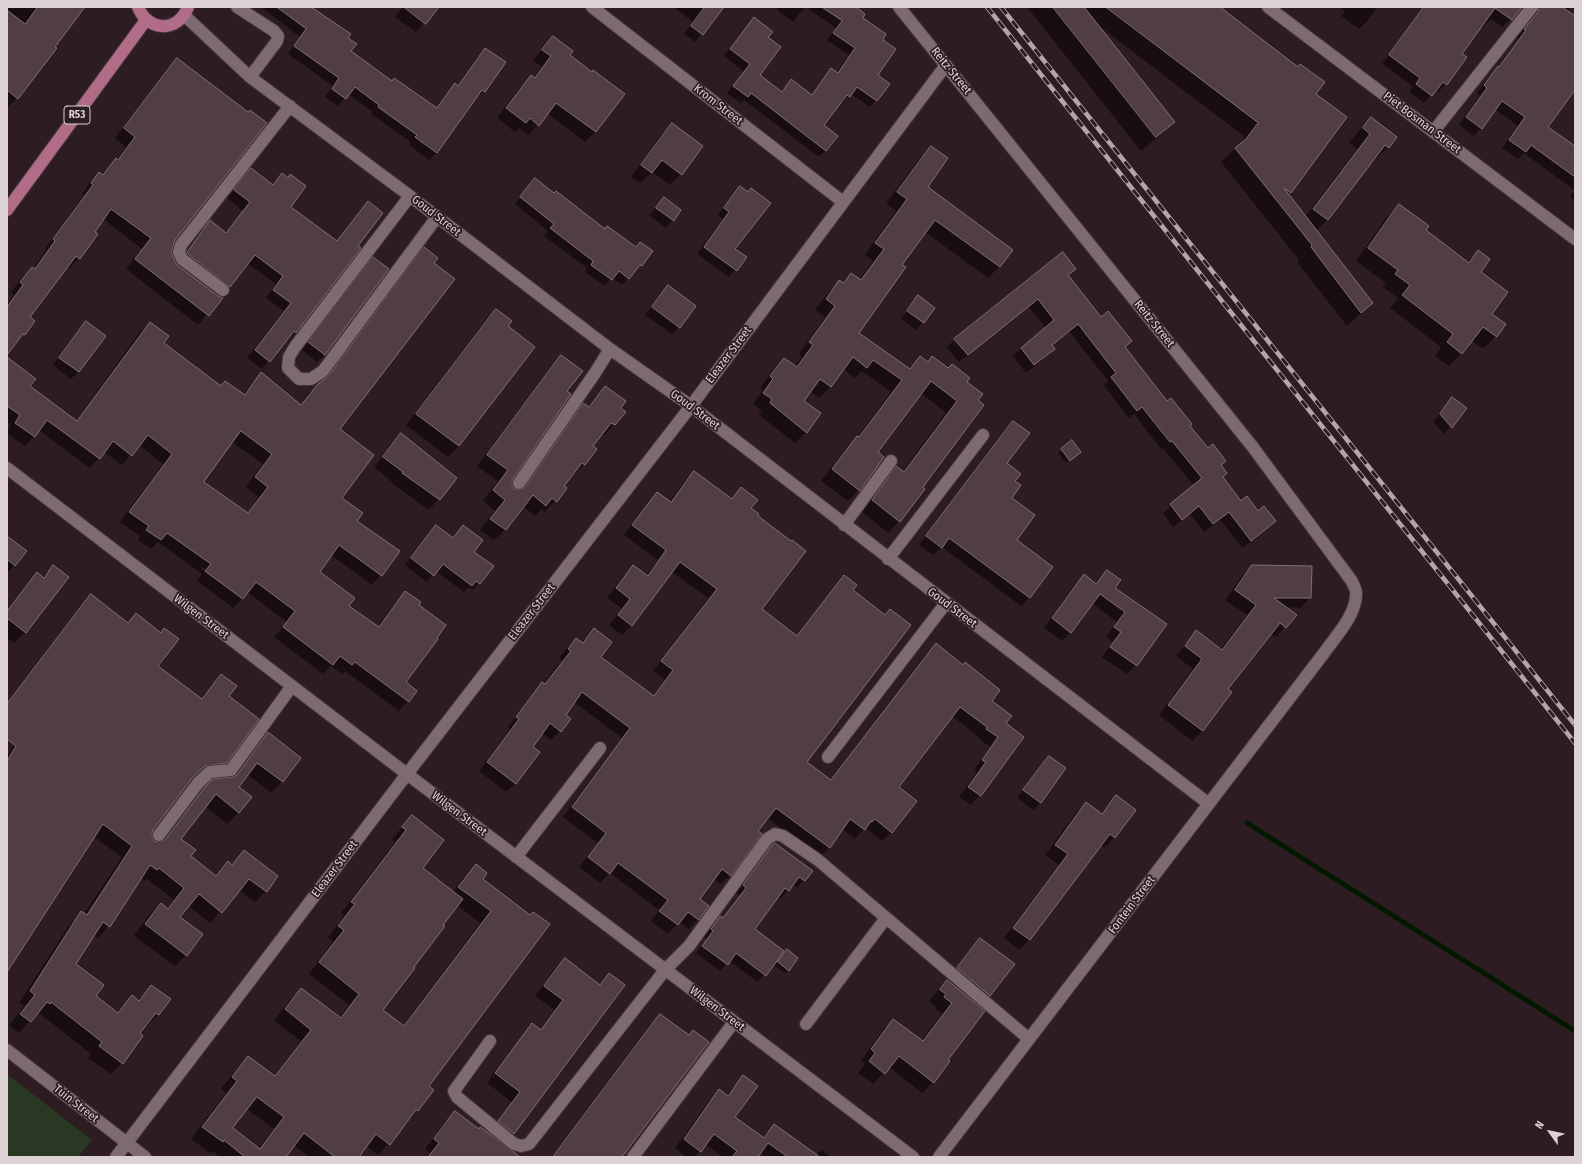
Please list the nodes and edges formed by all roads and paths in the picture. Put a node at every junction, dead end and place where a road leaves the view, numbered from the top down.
1 (138, 7) edge
2 (237, 7) edge
3 (592, 7) edge
4 (899, 7) edge
5 (1268, 7) edge
6 (1532, 7) edge
7 (186, 11) edge
8 (146, 20) junction
9 (946, 65) junction
10 (250, 77) junction
11 (290, 106) junction
12 (1433, 132) junction
13 (410, 196) junction
14 (843, 202) junction
15 (7, 210) edge
16 (437, 217) junction
17 (1575, 239) edge
18 (223, 290) dead end
19 (610, 349) junction
20 (691, 406) junction
21 (983, 435) dead end
22 (891, 461) dead end
23 (7, 468) edge
24 (519, 483) dead end
25 (844, 525) junction
26 (888, 559) junction
27 (946, 603) junction
28 (1324, 653) joint
29 (292, 686) junction
30 (600, 748) dead end
31 (828, 757) dead end
32 (407, 774) junction
33 (1209, 804) junction
34 (159, 835) dead end
35 (516, 858) junction
36 (886, 918) junction
37 (666, 970) junction
38 (734, 1022) junction
39 (806, 1024) dead end
40 (1029, 1039) junction
41 (490, 1041) dead end
42 (7, 1050) edge
43 (127, 1143) junction
44 (116, 1157) edge
45 (145, 1157) edge
46 (632, 1157) edge
47 (912, 1157) edge
48 (940, 1157) edge

1 - 8 main road
2 - 10 street
3 - 14 street, Krom Street
4 - 9 street, Reitz Street
5 - 12 street, Piet Bosman Street
6 - 12 street
7 - 8 main road
7 - 10 street, Goud Street
8 - 15 main road, R53
9 - 14 street, Eleazer Street
9 - 28 street, Reitz Street
10 - 11 street, Goud Street
11 - 13 street, Goud Street
11 - 18 street
12 - 17 street, Piet Bosman Street
13 - 16 street, Goud Street
13 - 16 street
14 - 20 street, Eleazer Street
16 - 19 street, Goud Street
19 - 20 street, Goud Street
19 - 24 street
20 - 25 street, Goud Street
20 - 32 street, Eleazer Street
21 - 26 street
22 - 25 street
23 - 29 street, Wilgen Street
25 - 26 street, Goud Street
26 - 27 street, Goud Street
27 - 31 street
27 - 33 street, Goud Street
28 - 33 street, Fontein Street
29 - 32 street, Wilgen Street
29 - 34 street
30 - 35 street
32 - 35 street, Wilgen Street
32 - 43 street, Eleazer Street
33 - 40 street, Fontein Street
35 - 37 street, Wilgen Street
36 - 37 street
36 - 39 street
36 - 40 street
37 - 38 street, Wilgen Street
37 - 41 street
38 - 46 street
38 - 47 street, Wilgen Street
40 - 48 street, Fontein Street
42 - 43 street, Tuin Street
43 - 44 street, Eleazer Street
43 - 45 street, Tuin Street

